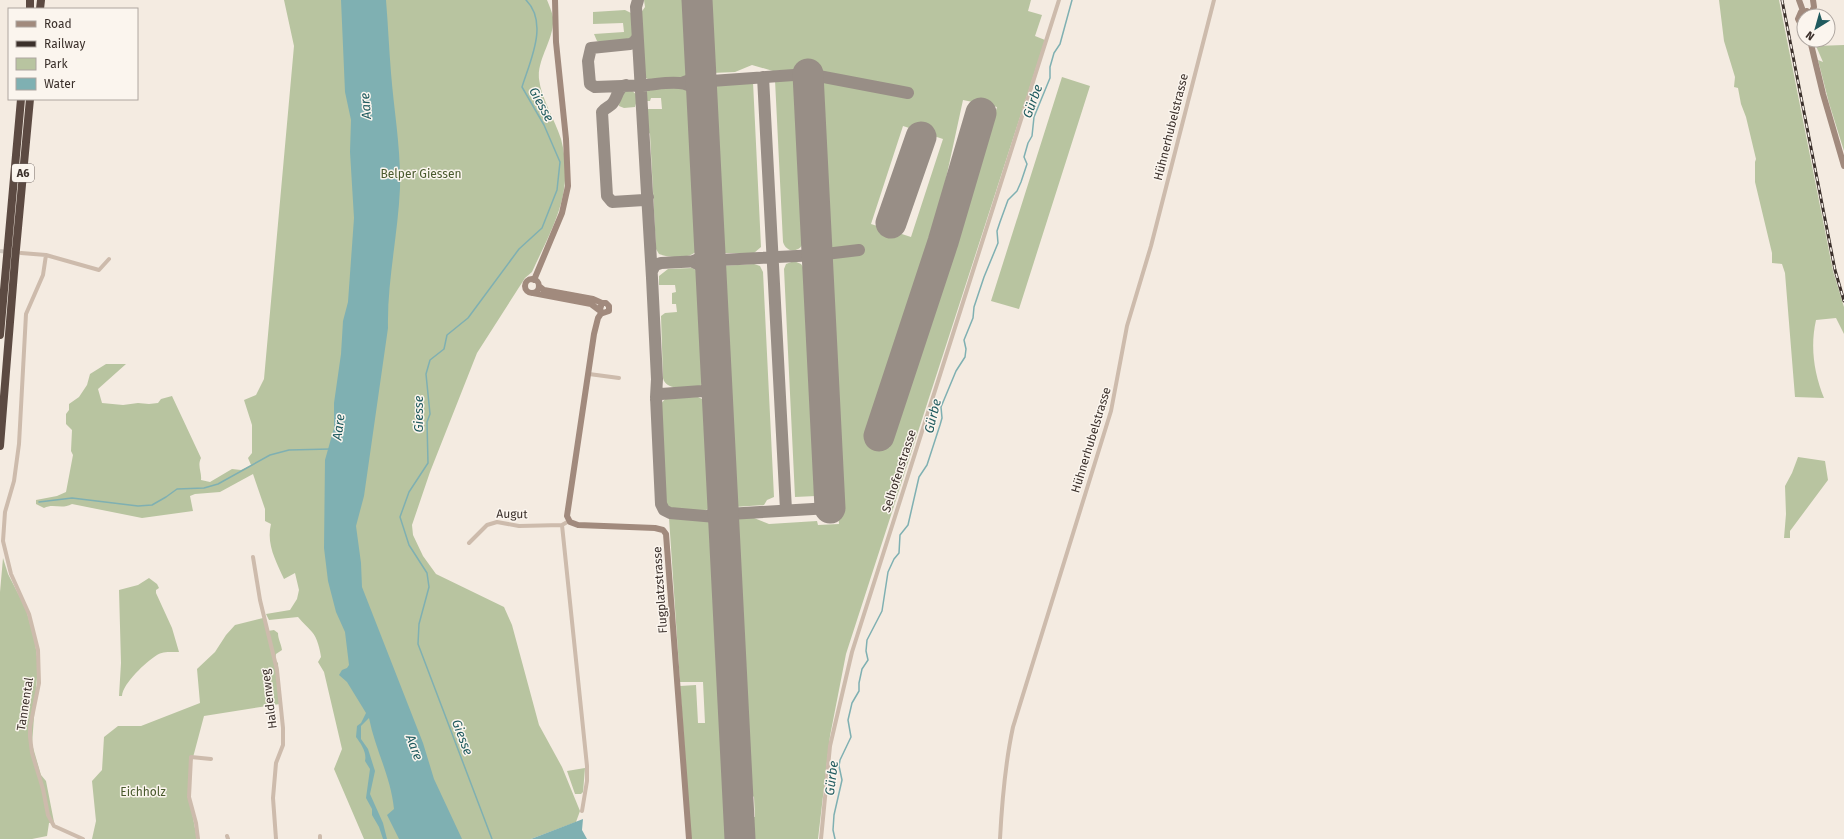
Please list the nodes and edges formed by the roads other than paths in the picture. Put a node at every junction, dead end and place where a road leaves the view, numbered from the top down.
1 (555, 0) edge
2 (1059, 0) edge
3 (1214, 0) edge
4 (1812, 48) edge
5 (20, 100) edge
6 (30, 100) edge
7 (1844, 166) edge
8 (21, 253) dead end
9 (46, 255) junction
10 (109, 259) dead end
11 (534, 280) junction
12 (539, 286) junction
13 (533, 293) junction
14 (601, 308) junction
15 (0, 335) edge
16 (589, 374) junction
17 (619, 378) dead end
18 (0, 446) edge
19 (569, 521) junction
20 (562, 525) junction
21 (469, 543) dead end
22 (253, 557) dead end
23 (211, 759) dead end
24 (582, 811) dead end
25 (83, 839) edge
26 (198, 839) edge
27 (276, 839) edge
28 (689, 839) edge
29 (821, 839) edge
30 (1000, 839) edge

1 - 11 street
2 - 29 street, Selhofenstrasse
3 - 30 street, Hühnerhubelstrasse
4 - 7 street
5 - 15 highway, A6
6 - 18 highway, A6
8 - 9 street
9 - 10 street
9 - 25 street, Tannental
11 - 12 street
11 - 13 street
12 - 13 street
12 - 14 street
13 - 14 street
14 - 16 street
16 - 17 street
16 - 19 street
19 - 20 street
19 - 28 street, Flugplatzstrasse
20 - 21 street, Augut
20 - 24 street
22 - 27 street, Haldenweg
23 - 26 street

